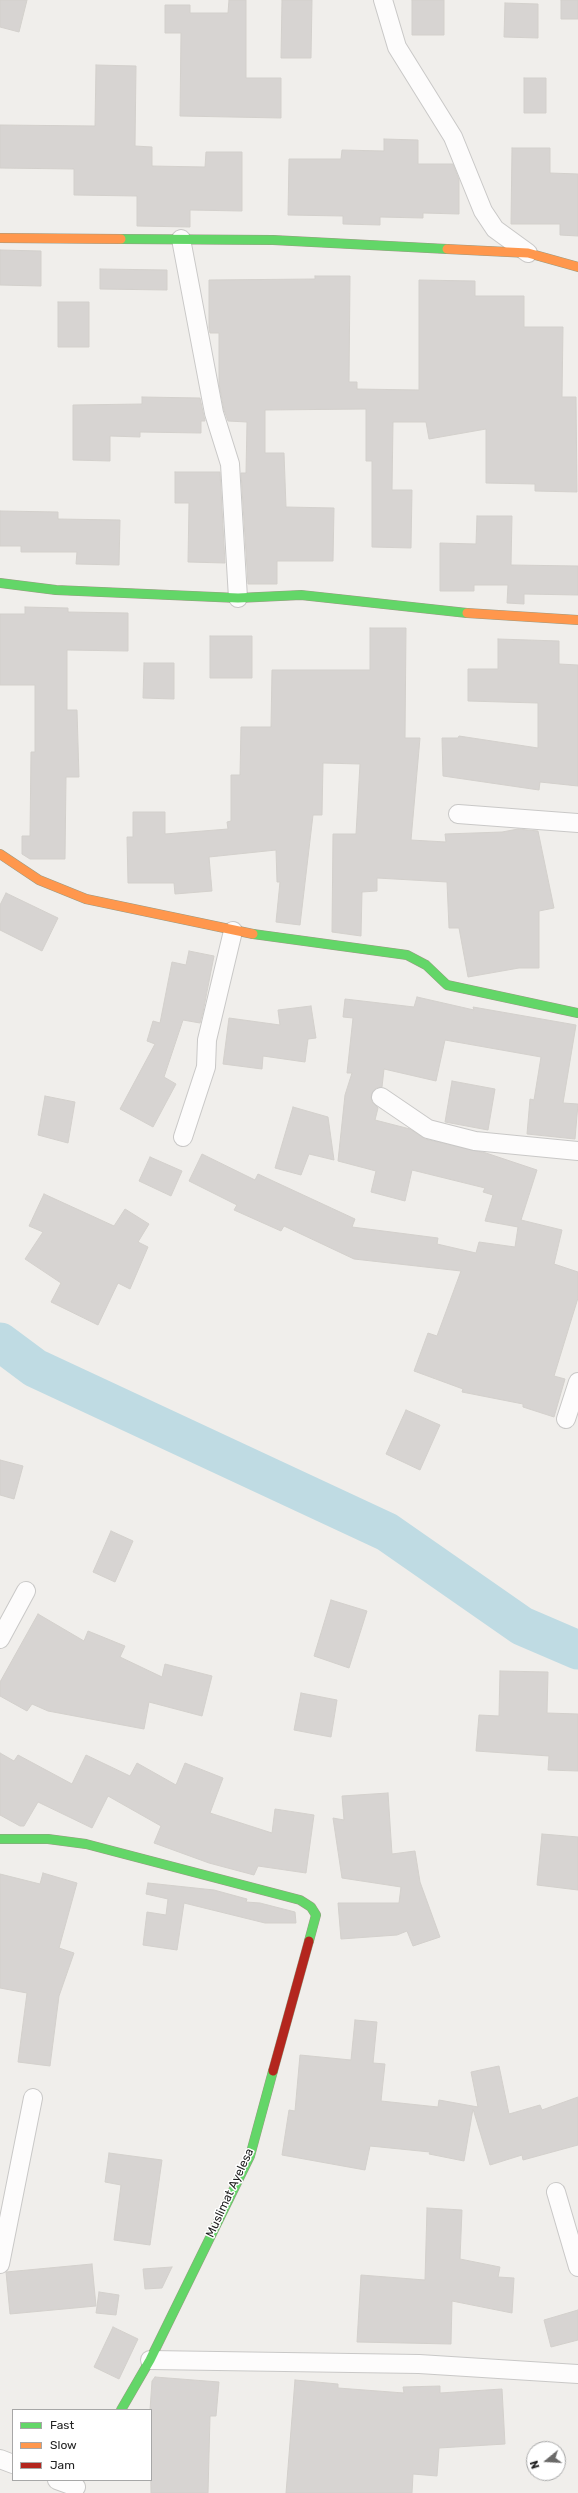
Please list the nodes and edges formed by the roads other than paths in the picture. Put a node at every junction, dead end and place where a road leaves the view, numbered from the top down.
1 (383, 0) edge
2 (0, 238) edge
3 (181, 239) junction
4 (528, 253) junction
5 (578, 267) edge
6 (0, 583) edge
7 (238, 598) junction
8 (578, 620) edge
9 (458, 814) dead end
10 (578, 822) edge
11 (2, 854) edge
12 (233, 931) junction
13 (578, 1013) edge
14 (381, 1097) dead end
15 (183, 1137) dead end
16 (578, 1152) edge
17 (578, 1382) edge
18 (566, 1418) dead end
19 (26, 1591) dead end
20 (0, 1639) edge
21 (0, 1839) edge
22 (33, 2098) dead end
23 (556, 2192) dead end
24 (0, 2264) edge
25 (578, 2268) edge
26 (150, 2360) junction
27 (578, 2374) edge
28 (122, 2409) edge
29 (0, 2459) edge
30 (12, 2464) edge
31 (60, 2481) edge
32 (77, 2487) edge

1 - 4 street
2 - 3 street
3 - 4 street
3 - 7 street
4 - 5 street
6 - 7 street
7 - 8 street
9 - 10 street
11 - 12 street
12 - 13 street
12 - 15 street
14 - 16 street
17 - 18 street
19 - 20 street
21 - 26 street, Muslimat Ayelesa
22 - 24 street
23 - 25 street
26 - 27 street
26 - 28 street, Muslimat Ayelesa
29 - 30 street
31 - 32 street

